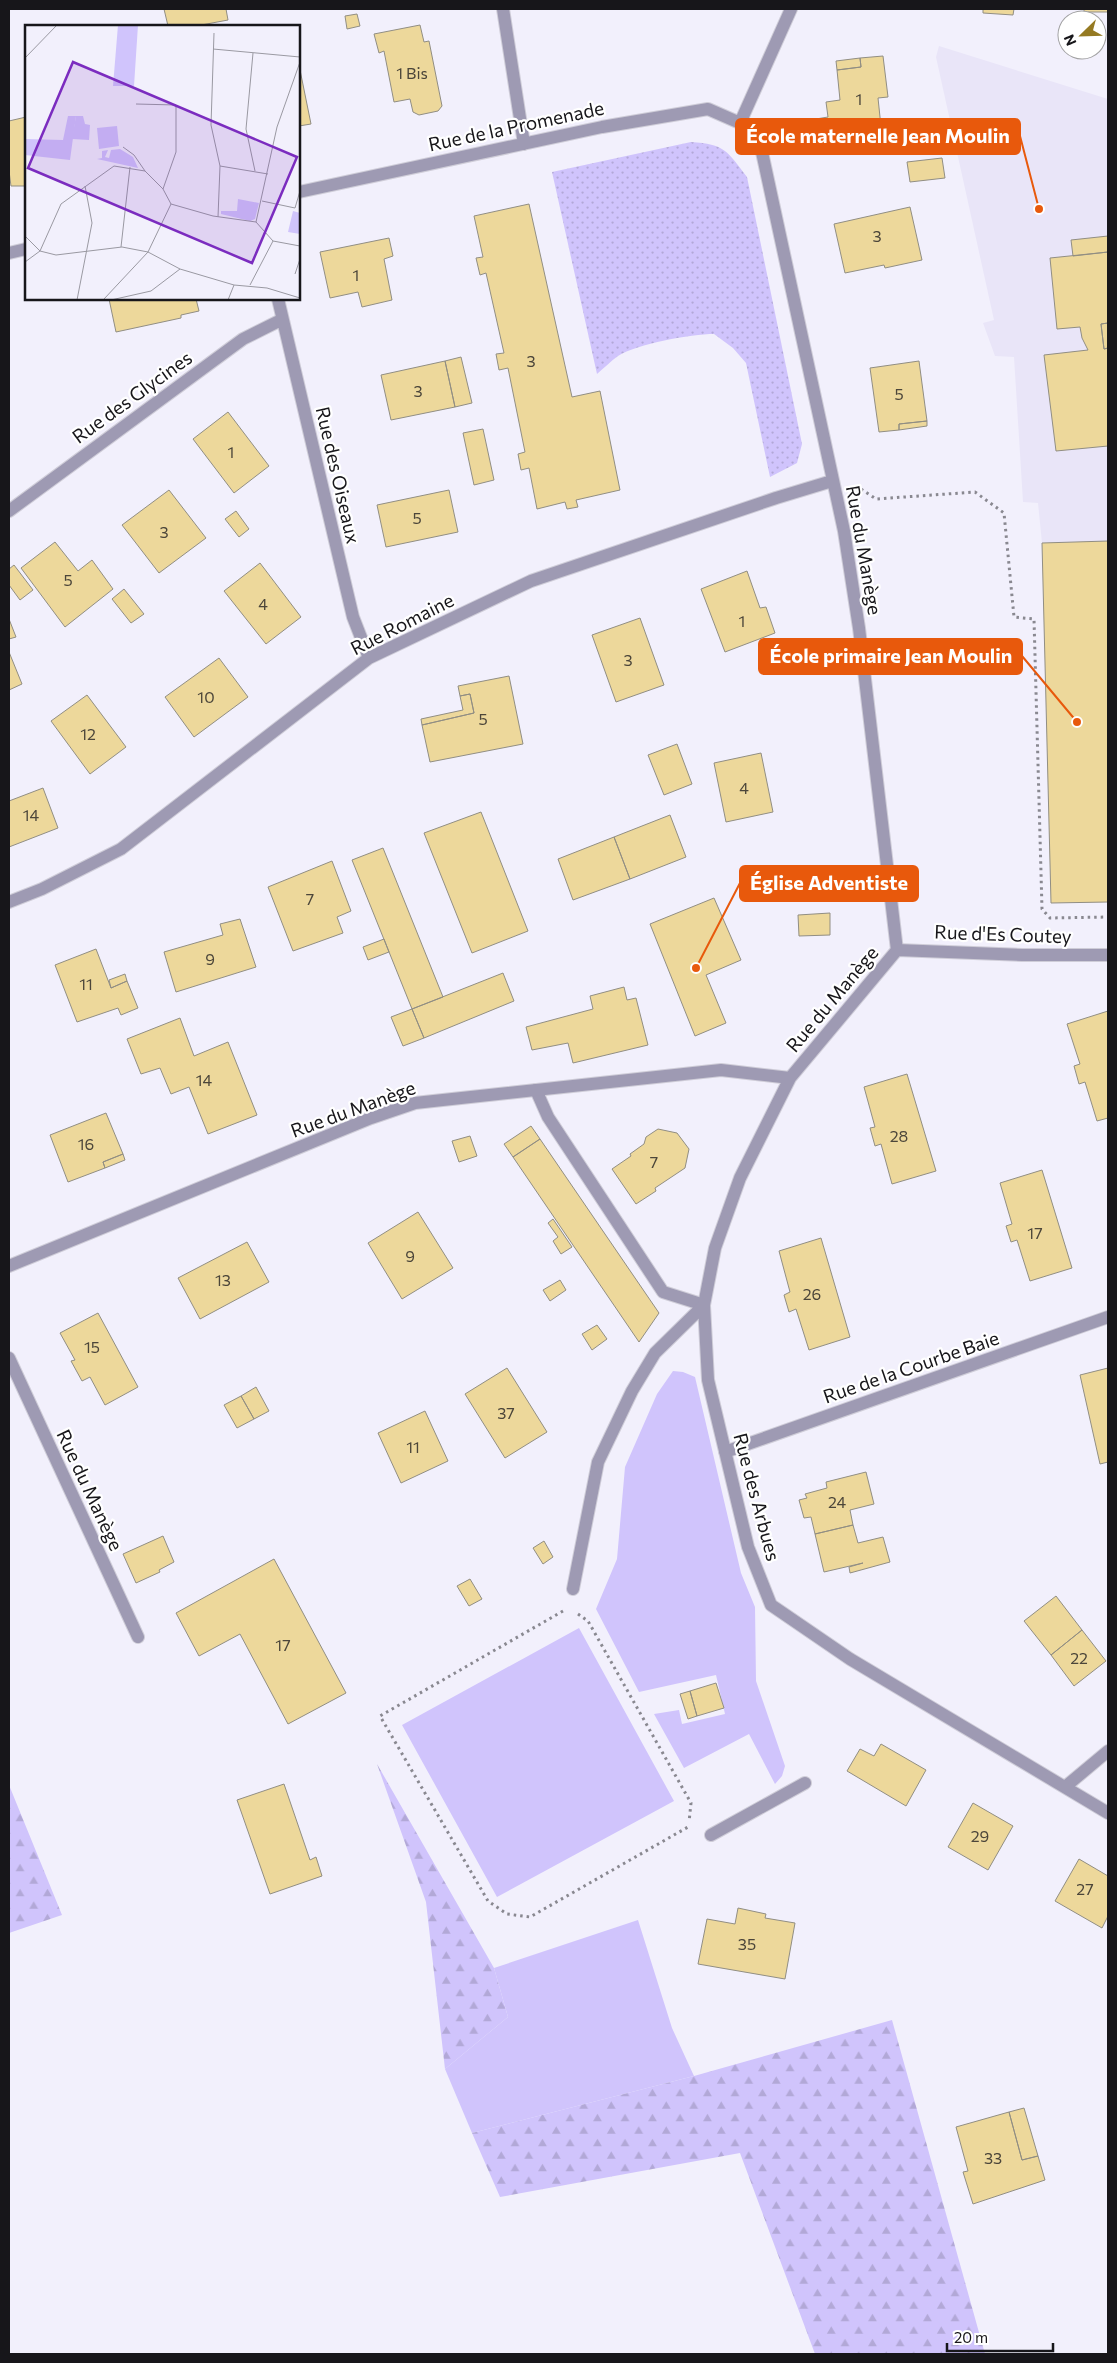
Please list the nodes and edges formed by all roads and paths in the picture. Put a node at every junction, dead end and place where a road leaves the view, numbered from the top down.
1 (503, 9) edge
2 (791, 9) edge
3 (740, 123) junction
4 (524, 144) junction
5 (300, 192) edge
6 (25, 249) edge
7 (9, 253) edge
8 (278, 300) edge
9 (281, 320) junction
10 (832, 482) junction
11 (860, 488) dead end
12 (9, 511) edge
13 (369, 658) junction
14 (9, 902) edge
15 (1108, 917) edge
16 (897, 950) junction
17 (1108, 955) edge
18 (790, 1078) junction
19 (536, 1090) junction
20 (9, 1266) edge
21 (704, 1306) junction
22 (1108, 1317) edge
23 (9, 1358) edge
24 (725, 1452) junction
25 (573, 1589) joint
26 (569, 1608) junction
27 (138, 1637) dead end
28 (1108, 1752) edge
29 (805, 1783) dead end
30 (1065, 1787) junction
31 (1108, 1813) edge
32 (688, 1827) junction
33 (711, 1835) joint

1 - 4 street
2 - 3 street
3 - 4 street, Rue de la Promenade
3 - 10 street, Rue du Manège
4 - 5 street, Rue de la Promenade
6 - 7 street
8 - 9 street, Rue des Oiseaux
9 - 12 street, Rue des Glycines
9 - 13 street, Rue des Oiseaux
10 - 13 street, Rue Romaine
10 - 16 street, Rue du Manège
11 - 15 path
13 - 14 street, Rue Romaine
16 - 17 street, Rue d'Es Coutey
16 - 18 street, Rue du Manège
18 - 19 street, Rue du Manège
18 - 21 street, Rue des Arbues
19 - 20 street, Rue du Manège
19 - 21 street
21 - 24 street, Rue des Arbues
21 - 25 street
22 - 24 street, Rue de la Courbe Baie
23 - 27 street, Rue du Manège
24 - 30 street, Rue des Arbues
25 - 26 path
26 - 32 path
26 - 32 path
28 - 30 street
29 - 33 street
30 - 31 street, Rue des Arbues
32 - 33 path

